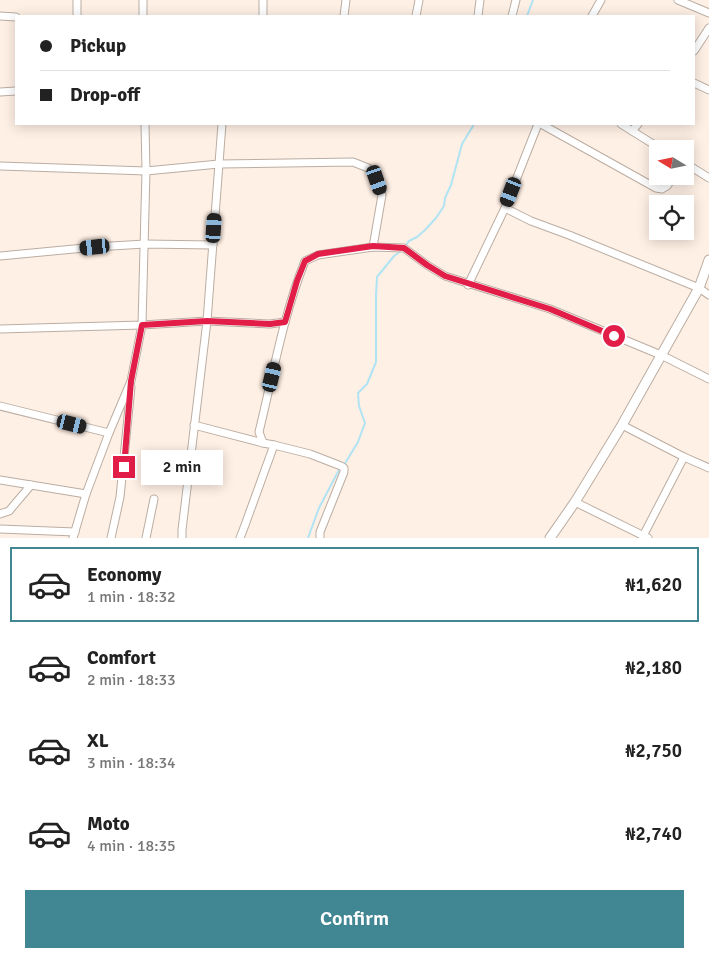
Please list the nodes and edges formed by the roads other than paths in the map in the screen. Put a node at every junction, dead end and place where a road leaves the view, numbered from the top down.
1 (77, 0) edge
2 (143, 0) edge
3 (263, 0) edge
4 (346, 0) edge
5 (419, 0) edge
6 (480, 0) edge
7 (516, 0) edge
8 (601, 0) edge
9 (678, 0) edge
10 (709, 13) edge
11 (77, 15) edge
12 (143, 15) edge
13 (263, 15) edge
14 (344, 15) edge
15 (416, 15) edge
16 (478, 15) edge
17 (512, 15) edge
18 (593, 15) edge
19 (0, 16) edge
20 (15, 17) edge
21 (709, 28) edge
22 (695, 49) edge
23 (695, 83) edge
24 (15, 90) edge
25 (709, 90) edge
26 (0, 92) edge
27 (145, 125) edge
28 (222, 125) edge
29 (539, 125) edge
30 (541, 125) edge
31 (623, 125) edge
32 (637, 125) edge
33 (632, 131) junction
34 (649, 142) edge
35 (218, 164) junction
36 (0, 166) edge
37 (694, 169) edge
38 (146, 171) junction
39 (709, 178) edge
40 (649, 184) edge
41 (651, 185) edge
42 (668, 185) edge
43 (505, 208) junction
44 (145, 244) junction
45 (213, 245) junction
46 (373, 246) junction
47 (0, 256) edge
48 (709, 260) edge
49 (468, 284) junction
50 (699, 288) junction
51 (709, 295) edge
52 (207, 321) junction
53 (285, 322) junction
54 (142, 325) junction
55 (0, 329) edge
56 (662, 355) junction
57 (709, 379) edge
58 (131, 381) junction
59 (0, 406) edge
60 (194, 425) junction
61 (622, 425) junction
62 (109, 433) junction
63 (264, 443) junction
64 (274, 445) junction
65 (684, 457) junction
66 (709, 468) edge
67 (0, 480) edge
68 (31, 485) junction
69 (86, 494) junction
70 (154, 499) dead end
71 (575, 502) junction
72 (0, 514) edge
73 (0, 529) edge
74 (74, 535) edge
75 (645, 537) edge
76 (111, 538) edge
77 (146, 538) edge
78 (182, 538) edge
79 (240, 538) edge
80 (320, 538) edge
81 (550, 538) edge

1 - 11 street
2 - 12 street
3 - 13 street
4 - 14 street
5 - 15 street
6 - 16 street
7 - 17 street
8 - 18 street
9 - 10 street
19 - 20 street
21 - 22 street
23 - 25 street
24 - 26 street
27 - 38 street
28 - 35 street
29 - 43 street
30 - 40 street
31 - 33 street
32 - 33 street
33 - 34 street
35 - 38 street
35 - 45 street
35 - 46 street
36 - 38 street
37 - 39 street
38 - 44 street
41 - 42 street
43 - 49 street
43 - 50 street
44 - 45 street
44 - 47 street
44 - 54 street
45 - 52 street
46 - 49 street
46 - 53 street
48 - 50 street
49 - 56 street
50 - 51 street
50 - 56 street
52 - 53 street
52 - 54 street
52 - 60 street
53 - 63 street
54 - 55 street
54 - 58 street
56 - 57 street
56 - 61 street
58 - 62 street
58 - 76 street
59 - 62 street
60 - 63 street
60 - 78 street
61 - 65 street
61 - 71 street
62 - 69 street
63 - 64 street
64 - 79 street
64 - 80 street
65 - 66 street
65 - 75 street
67 - 68 street
68 - 69 street
68 - 72 street
69 - 74 street
70 - 77 street
71 - 75 street
71 - 81 street
73 - 74 street

